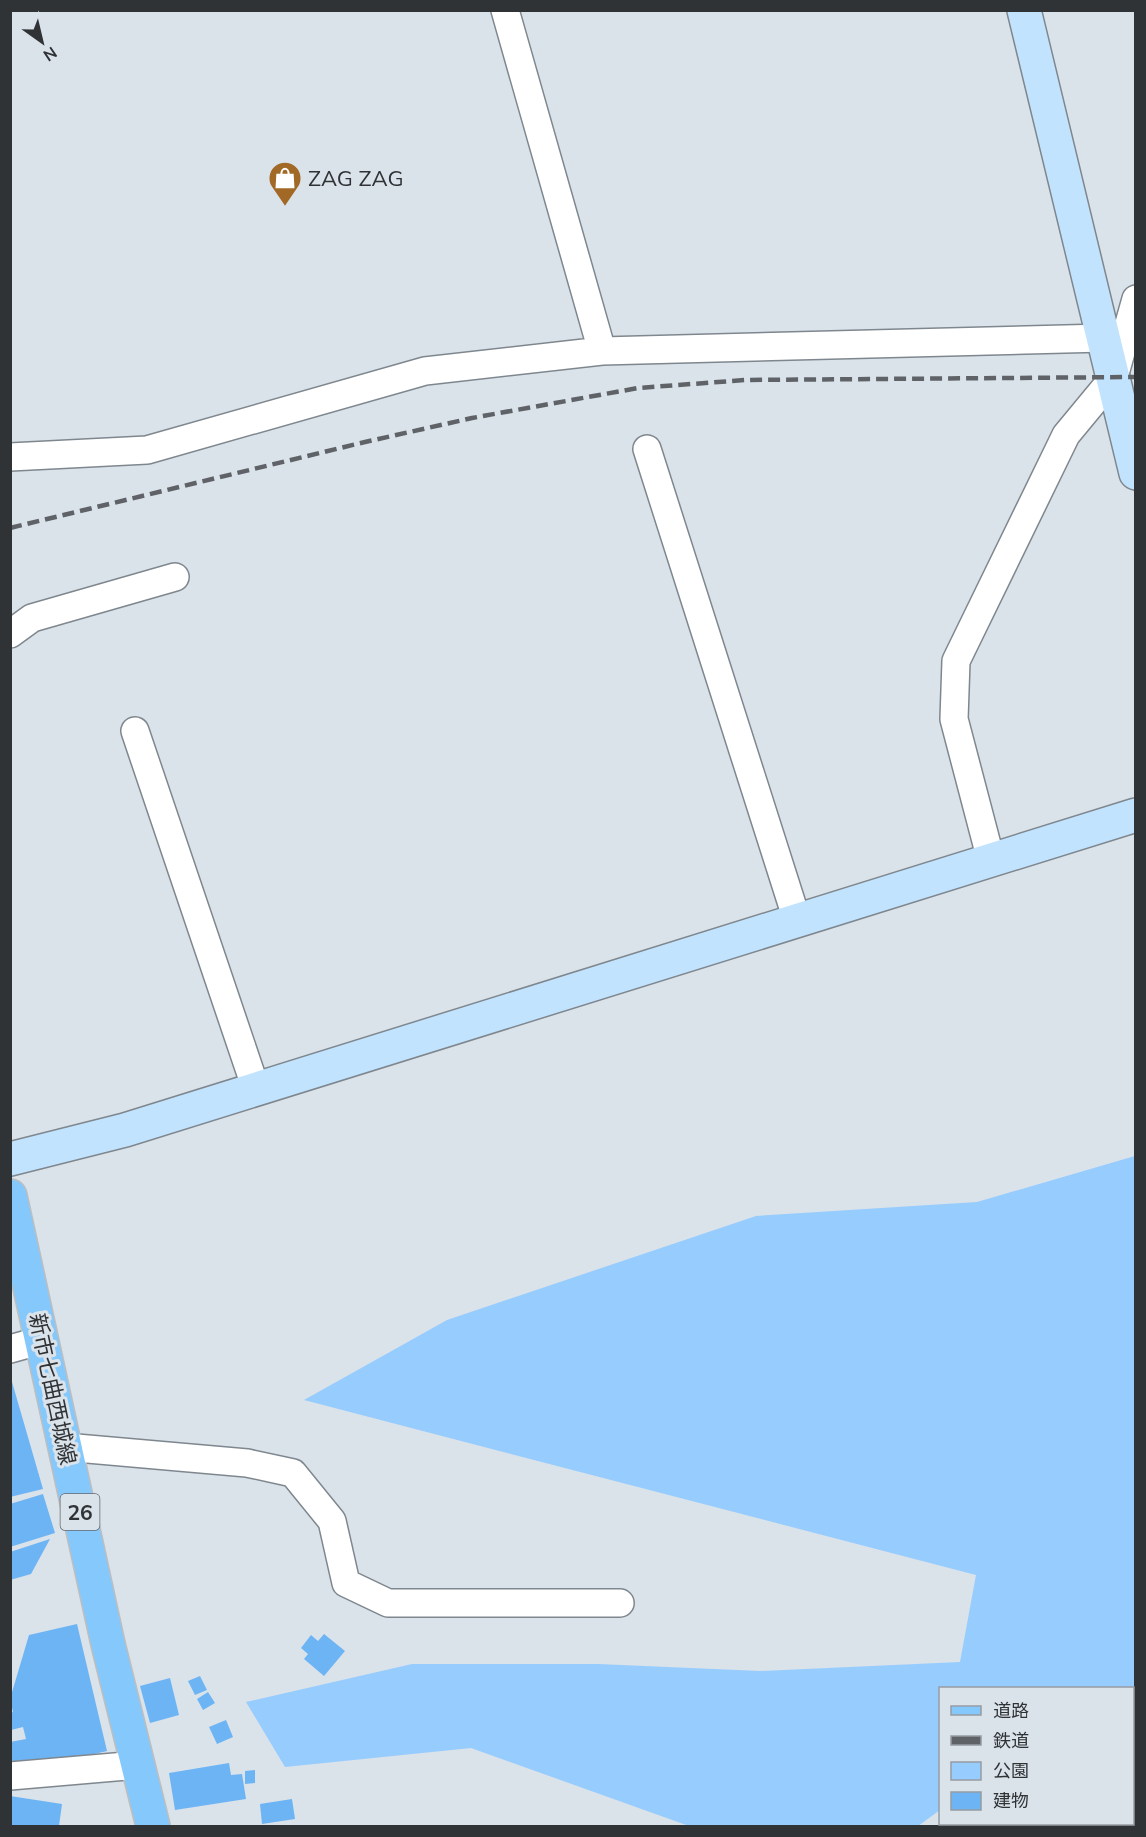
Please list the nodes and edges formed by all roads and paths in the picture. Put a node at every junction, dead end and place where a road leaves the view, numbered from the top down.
1 (505, 10) edge
2 (1024, 10) edge
3 (1136, 299) edge
4 (1104, 338) junction
5 (602, 351) junction
6 (1114, 377) junction
7 (646, 449) dead end
8 (10, 457) edge
9 (1136, 473) edge
10 (175, 577) dead end
11 (10, 634) edge
12 (135, 731) dead end
13 (1136, 815) edge
14 (991, 860) junction
15 (797, 920) junction
16 (256, 1089) junction
17 (10, 1160) edge
18 (10, 1196) edge
19 (42, 1340) junction
20 (10, 1349) edge
21 (65, 1447) junction
22 (620, 1603) dead end
23 (138, 1765) junction
24 (10, 1776) edge
25 (153, 1827) edge

1 - 5 street
2 - 4 street
3 - 6 street
4 - 5 street
4 - 6 street
5 - 8 street
6 - 9 street
6 - 14 street
7 - 15 street
10 - 11 street
12 - 16 street
13 - 14 street
14 - 15 street
15 - 16 street
16 - 17 street
18 - 19 main road, 新市七曲西城線 / 26
19 - 20 street
19 - 21 main road, 新市七曲西城線 / 26
21 - 22 street
21 - 23 main road, 新市七曲西城線 / 26
23 - 24 street
23 - 25 main road, 新市七曲西城線 / 26

